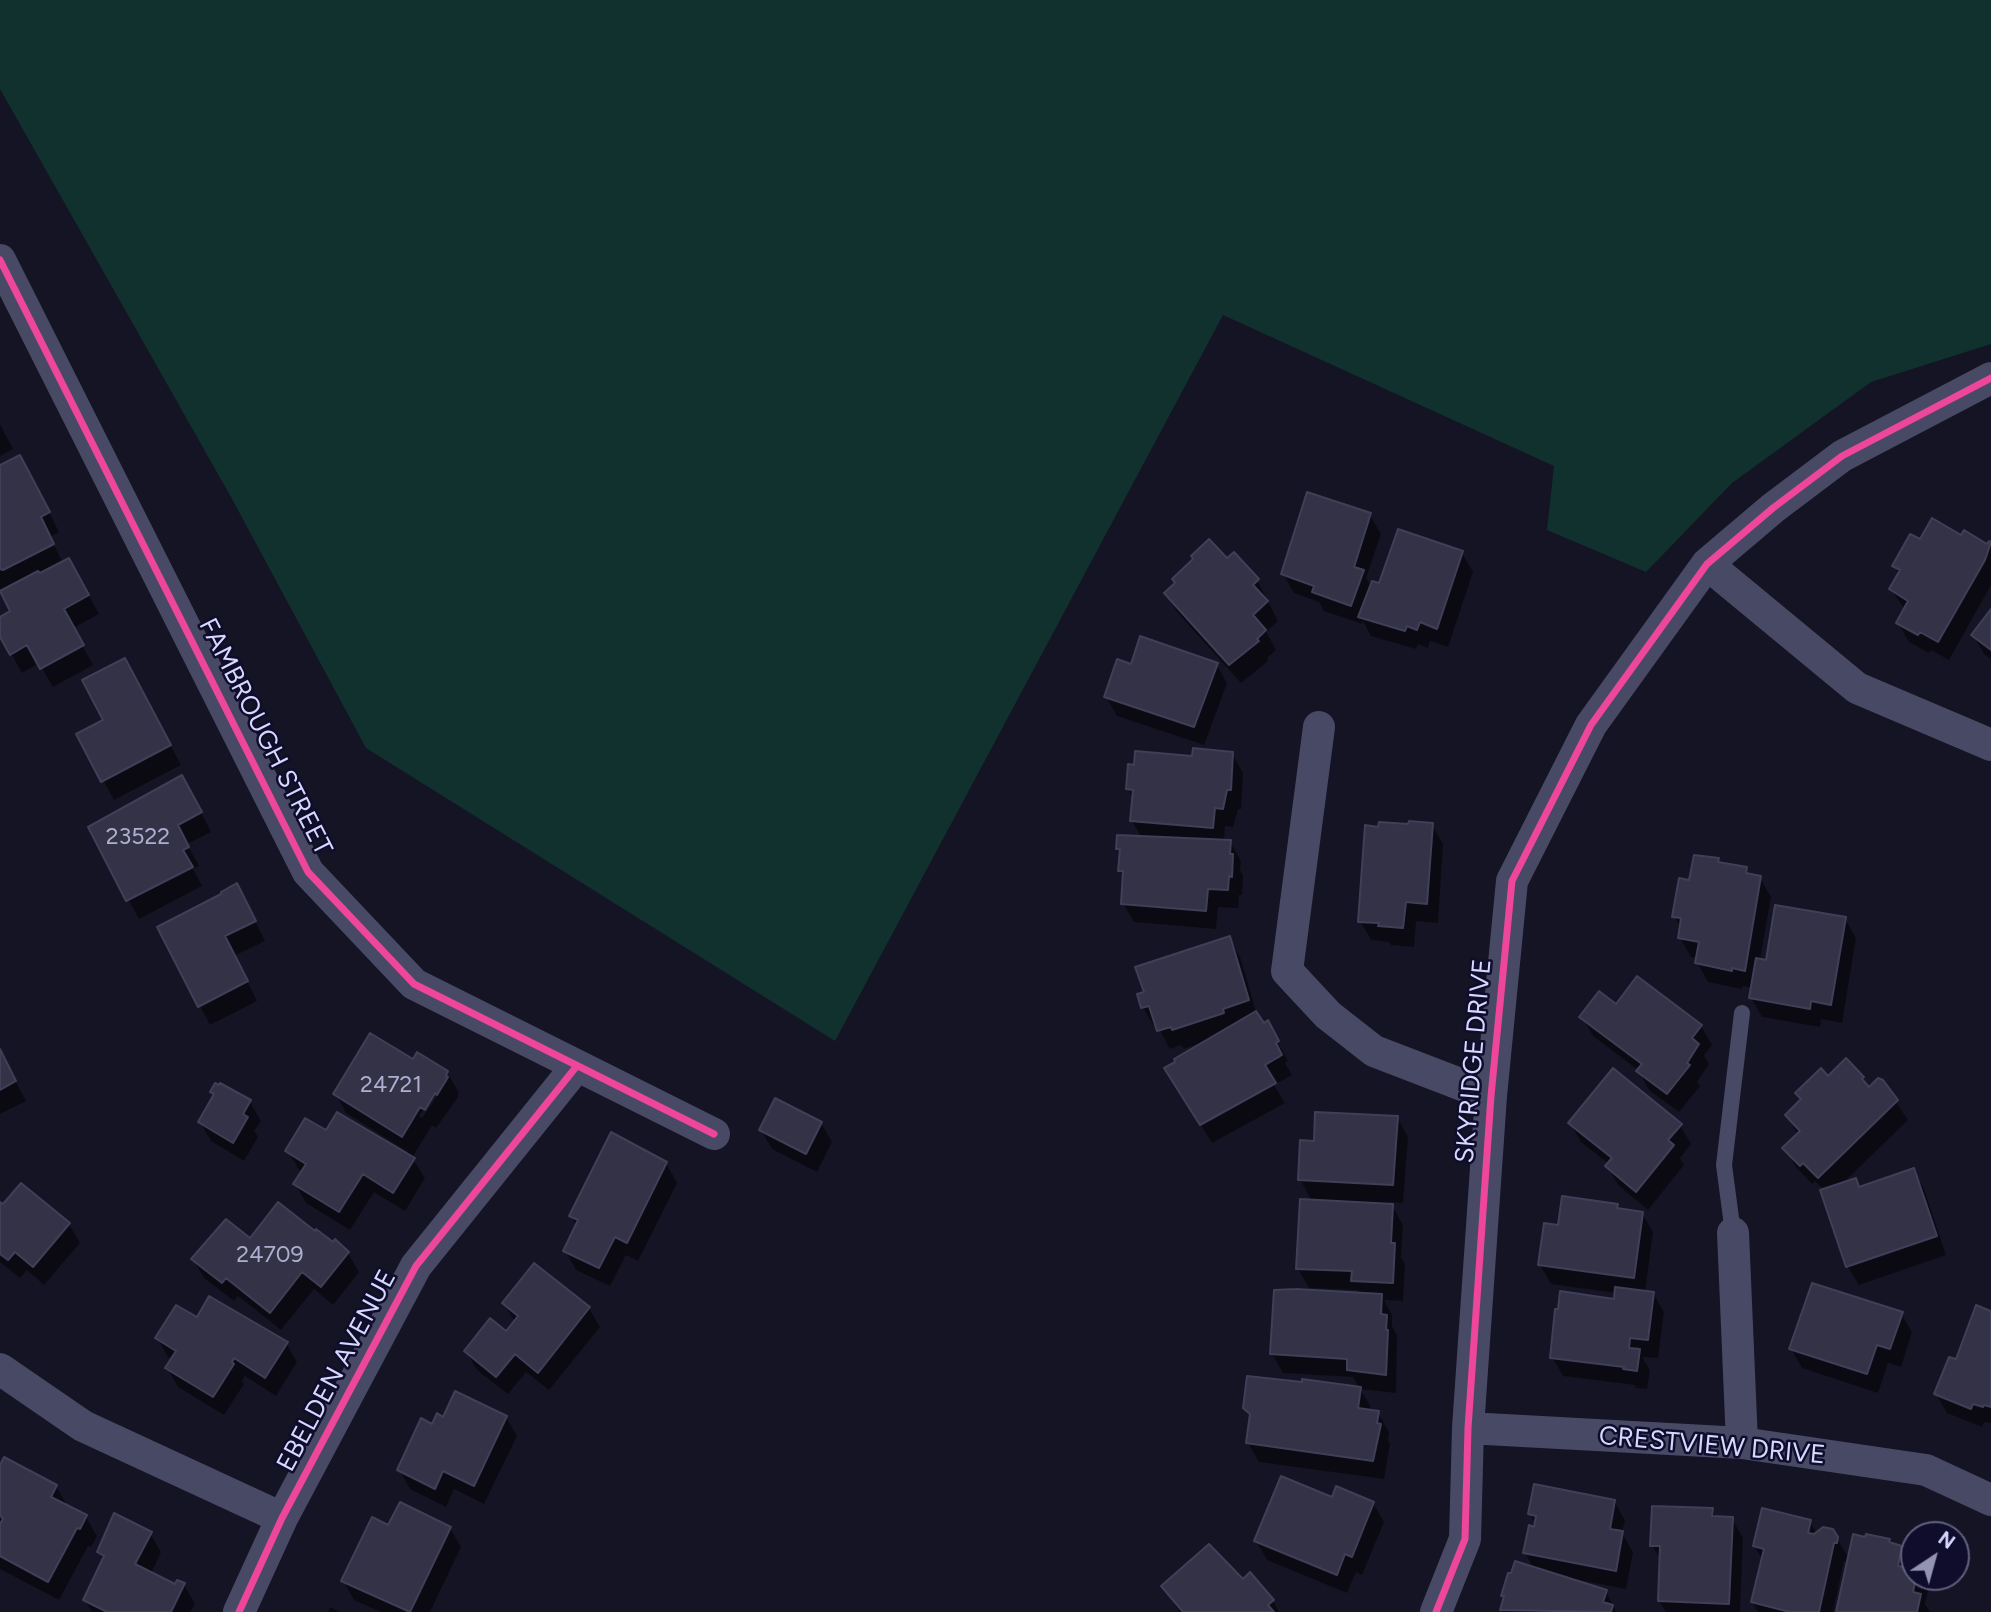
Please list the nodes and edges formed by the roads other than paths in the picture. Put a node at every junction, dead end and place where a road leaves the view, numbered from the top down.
1 (0, 260) edge
2 (1991, 378) edge
3 (1707, 564) junction
4 (1319, 726) dead end
5 (1991, 745) edge
6 (1742, 1013) dead end
7 (576, 1067) junction
8 (1490, 1096) junction
9 (714, 1135) dead end
10 (1732, 1233) joint
11 (0, 1369) edge
12 (1468, 1428) junction
13 (1742, 1443) junction
14 (1991, 1500) edge
15 (282, 1518) junction
16 (239, 1612) edge
17 (1436, 1612) edge

1 - 7 street, FAMBROUGH STREET
2 - 3 street, SKYRIDGE DRIVE
3 - 5 street
3 - 8 street, SKYRIDGE DRIVE
4 - 8 street
6 - 10 lane
7 - 9 street, FAMBROUGH STREET
7 - 15 street, EBELDEN AVENUE
8 - 12 street, SKYRIDGE DRIVE
10 - 13 street
11 - 15 street
12 - 13 street, CRESTVIEW DRIVE
12 - 17 street, SKYRIDGE DRIVE
13 - 14 street, CRESTVIEW DRIVE
15 - 16 street, EBELDEN AVENUE

